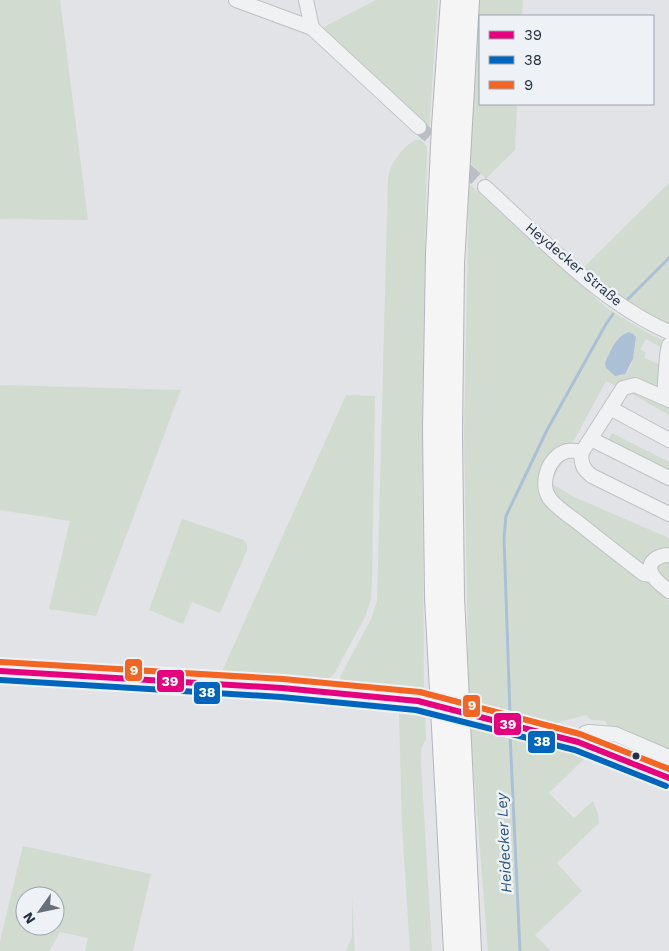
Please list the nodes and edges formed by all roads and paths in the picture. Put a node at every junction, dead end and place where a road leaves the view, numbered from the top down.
1 (236, 0) edge
2 (306, 0) edge
3 (451, 0) edge
4 (469, 0) edge
5 (312, 28) junction
6 (419, 127) tunnel mouth
7 (485, 187) tunnel mouth
8 (669, 332) edge
9 (669, 345) edge
10 (666, 398) edge
11 (610, 408) junction
12 (591, 439) junction
13 (669, 440) edge
14 (582, 452) junction
15 (669, 478) edge
16 (669, 514) edge
17 (669, 555) edge
18 (652, 575) junction
19 (669, 591) edge
20 (0, 671) edge
21 (418, 701) tunnel mouth
22 (486, 717) tunnel mouth
23 (578, 742) junction
24 (669, 757) edge
25 (669, 778) edge
26 (454, 951) edge
27 (471, 951) edge

1 - 5 street
2 - 5 street
3 - 26 highway
4 - 27 highway
5 - 6 street
7 - 8 street, Heydecker Straße
9 - 10 street
10 - 11 street
11 - 12 street
11 - 13 street
12 - 14 street
12 - 15 street
14 - 16 street
14 - 18 street
17 - 18 street
18 - 19 street
20 - 21 street
22 - 23 street
23 - 24 street
23 - 25 street

